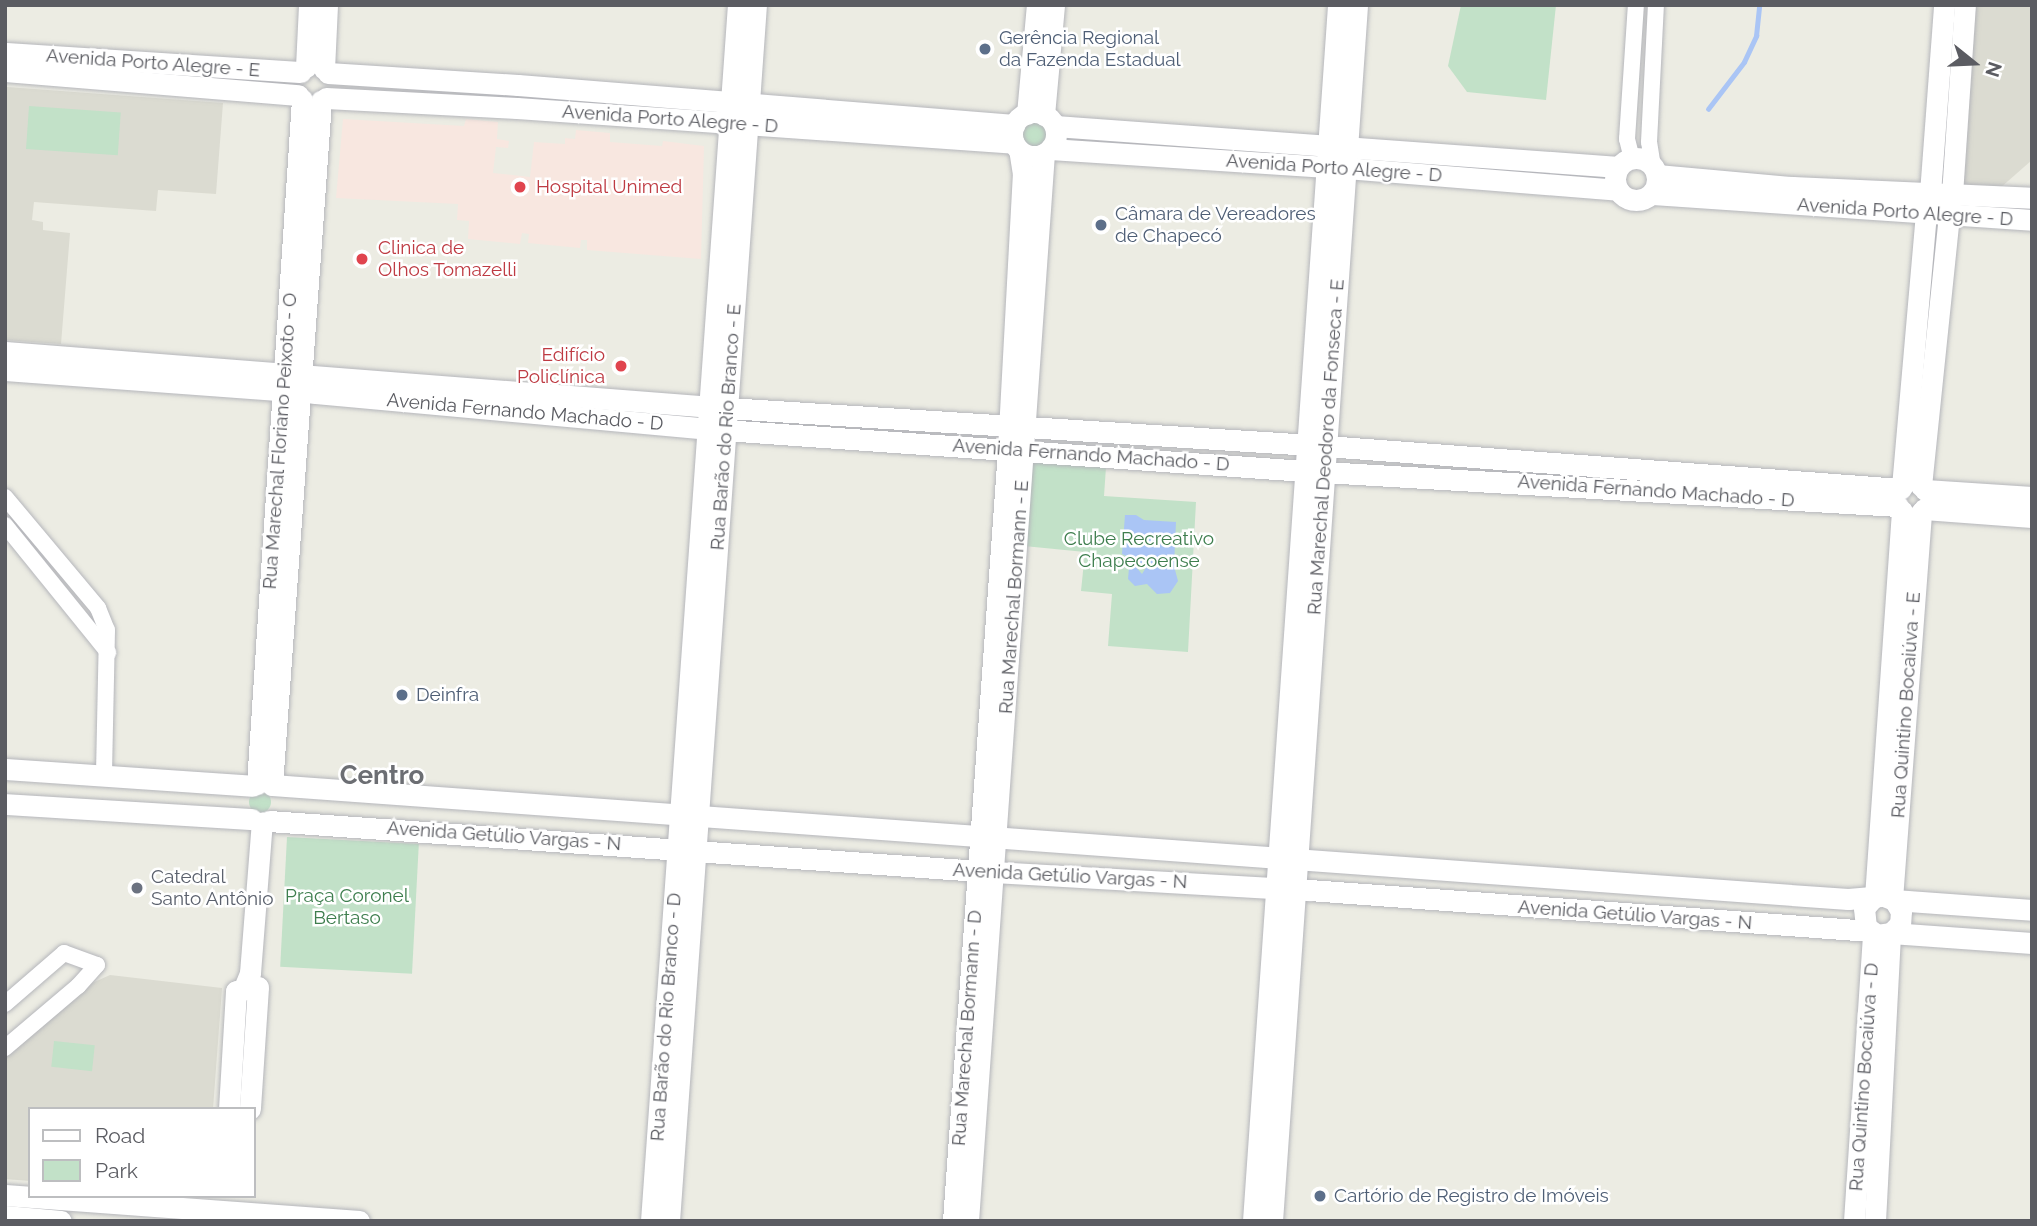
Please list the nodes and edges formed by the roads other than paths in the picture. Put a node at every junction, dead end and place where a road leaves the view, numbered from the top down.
1 (309, 5) edge
2 (327, 5) edge
3 (738, 5) edge
4 (756, 5) edge
5 (1037, 5) edge
6 (1054, 5) edge
7 (1338, 5) edge
8 (1357, 5) edge
9 (1636, 5) edge
10 (1656, 5) edge
11 (1954, 9) edge
12 (5, 53) edge
13 (314, 70) junction
14 (5, 71) edge
15 (501, 85) junction
16 (312, 98) junction
17 (500, 107) junction
18 (739, 113) junction
19 (1029, 129) junction
20 (1338, 145) junction
21 (1047, 151) junction
22 (1626, 163) junction
23 (1336, 167) junction
24 (1654, 179) junction
25 (1618, 190) junction
26 (2032, 198) edge
27 (1928, 204) junction
28 (1950, 204) junction
29 (2032, 220) edge
30 (5, 352) edge
31 (5, 370) edge
32 (293, 383) junction
33 (1021, 386) junction
34 (719, 418) junction
35 (1017, 439) junction
36 (1316, 445) junction
37 (1315, 471) junction
38 (5, 497) edge
39 (2032, 497) edge
40 (1912, 499) junction
41 (2032, 517) edge
42 (5, 525) edge
43 (108, 652) junction
44 (5, 769) edge
45 (104, 777) junction
46 (263, 785) junction
47 (5, 804) edge
48 (689, 815) junction
49 (261, 821) junction
50 (988, 837) junction
51 (687, 848) junction
52 (1288, 857) junction
53 (986, 871) junction
54 (1286, 889) junction
55 (1883, 899) junction
56 (2032, 910) edge
57 (1881, 933) junction
58 (2032, 943) edge
59 (244, 988) junction
60 (5, 1004) edge
61 (5, 1048) edge
62 (229, 1107) edge
63 (250, 1107) edge
64 (5, 1195) edge
65 (28, 1197) edge
66 (51, 1198) edge
67 (233, 1210) edge
68 (5, 1216) edge
69 (61, 1221) edge
70 (359, 1221) edge
71 (652, 1221) edge
72 (669, 1221) edge
73 (953, 1221) edge
74 (968, 1221) edge
75 (1254, 1221) edge
76 (1272, 1221) edge
77 (1854, 1221) edge
78 (1875, 1221) edge

1 - 13 street
2 - 13 street
3 - 18 street, Rua Barão do Rio Branco - E
4 - 18 street, Rua Barão do Rio Branco - E
5 - 19 street, Rua Marechal Bormann - E
6 - 19 street, Rua Marechal Bormann - E
7 - 20 street, Rua Marechal Deodoro da Fonseca - E
8 - 20 street, Rua Marechal Deodoro da Fonseca - E
9 - 22 street
10 - 24 street
11 - 27 street, Rua Quintino Bocaiúva - E
11 - 28 street, Rua Quintino Bocaiúva - E
12 - 13 street, Avenida Porto Alegre - E
13 - 15 street, Avenida Porto Alegre - D
13 - 16 street
13 - 16 street
14 - 16 street, Avenida Porto Alegre - E
15 - 17 street
15 - 18 street, Avenida Porto Alegre - D
16 - 17 street, Avenida Porto Alegre - D
16 - 32 street, Rua Marechal Floriano Peixoto - O
17 - 18 street, Avenida Porto Alegre - D
18 - 19 street, Avenida Porto Alegre - D
18 - 34 street, Rua Barão do Rio Branco - E
19 - 20 street, Avenida Porto Alegre - D
19 - 21 street, Avenida Porto Alegre - D
19 - 21 street, Rua Marechal Bormann - E
19 - 33 street, Rua Marechal Bormann - E
20 - 22 street, Avenida Porto Alegre - D
20 - 23 street, Rua Marechal Deodoro da Fonseca - E
21 - 23 street, Avenida Porto Alegre - D
21 - 33 street, Rua Marechal Bormann - E
22 - 24 street
22 - 25 street
23 - 25 street, Avenida Porto Alegre - D
23 - 36 street, Rua Marechal Deodoro da Fonseca - E
24 - 25 street
24 - 27 street, Avenida Porto Alegre - D
26 - 28 street, Avenida Porto Alegre - D
27 - 28 street, Avenida Porto Alegre - D
27 - 40 street, Rua Quintino Bocaiúva - E
28 - 29 street, Avenida Porto Alegre - D
28 - 40 street, Rua Quintino Bocaiúva - E
30 - 32 street
31 - 32 street
32 - 34 street, Avenida Fernando Machado - D
32 - 46 street, Rua Marechal Floriano Peixoto - O
33 - 35 street, Rua Marechal Bormann - E
34 - 35 street, Avenida Fernando Machado - D
34 - 48 street, Rua Barão do Rio Branco - E
35 - 36 street, Avenida Fernando Machado - D
35 - 37 street, Avenida Fernando Machado - D
35 - 50 street, Rua Marechal Bormann - E
36 - 37 street, Rua Marechal Deodoro da Fonseca - E
36 - 40 street, Avenida Fernando Machado - D
37 - 40 street, Avenida Fernando Machado - D
37 - 52 street, Rua Marechal Deodoro da Fonseca - E
38 - 43 street
39 - 40 street, Avenida Fernando Machado - D
40 - 41 street, Avenida Fernando Machado - D
40 - 55 street, Rua Quintino Bocaiúva - E
42 - 43 street
43 - 45 street
44 - 45 street, Avenida Getúlio Vargas - N
45 - 46 street, Avenida Getúlio Vargas - N
46 - 48 street, Avenida Getúlio Vargas - N
46 - 49 street
46 - 49 street
47 - 49 street, Avenida Getúlio Vargas - N
48 - 50 street, Avenida Getúlio Vargas - N
48 - 51 street, Rua Barão do Rio Branco - D
49 - 51 street, Avenida Getúlio Vargas - N
49 - 59 street
50 - 52 street, Avenida Getúlio Vargas - N
50 - 53 street, Rua Marechal Bormann - D
51 - 53 street, Avenida Getúlio Vargas - N
51 - 71 street, Rua Barão do Rio Branco - D
51 - 72 street, Rua Barão do Rio Branco - D
52 - 54 street, Rua Marechal Deodoro da Fonseca - E
52 - 55 street, Avenida Getúlio Vargas - N
53 - 54 street, Avenida Getúlio Vargas - N
53 - 73 street, Rua Marechal Bormann - D
53 - 74 street, Rua Marechal Bormann - D
54 - 57 street, Avenida Getúlio Vargas - N
54 - 75 street
54 - 76 street
55 - 56 street, Avenida Getúlio Vargas - N
55 - 57 street
55 - 57 street
57 - 58 street, Avenida Getúlio Vargas - N
57 - 77 street, Rua Quintino Bocaiúva - D
57 - 78 street, Rua Quintino Bocaiúva - D
59 - 62 street
59 - 63 street
60 - 61 street
64 - 65 street
66 - 67 street
67 - 70 street
68 - 69 street

